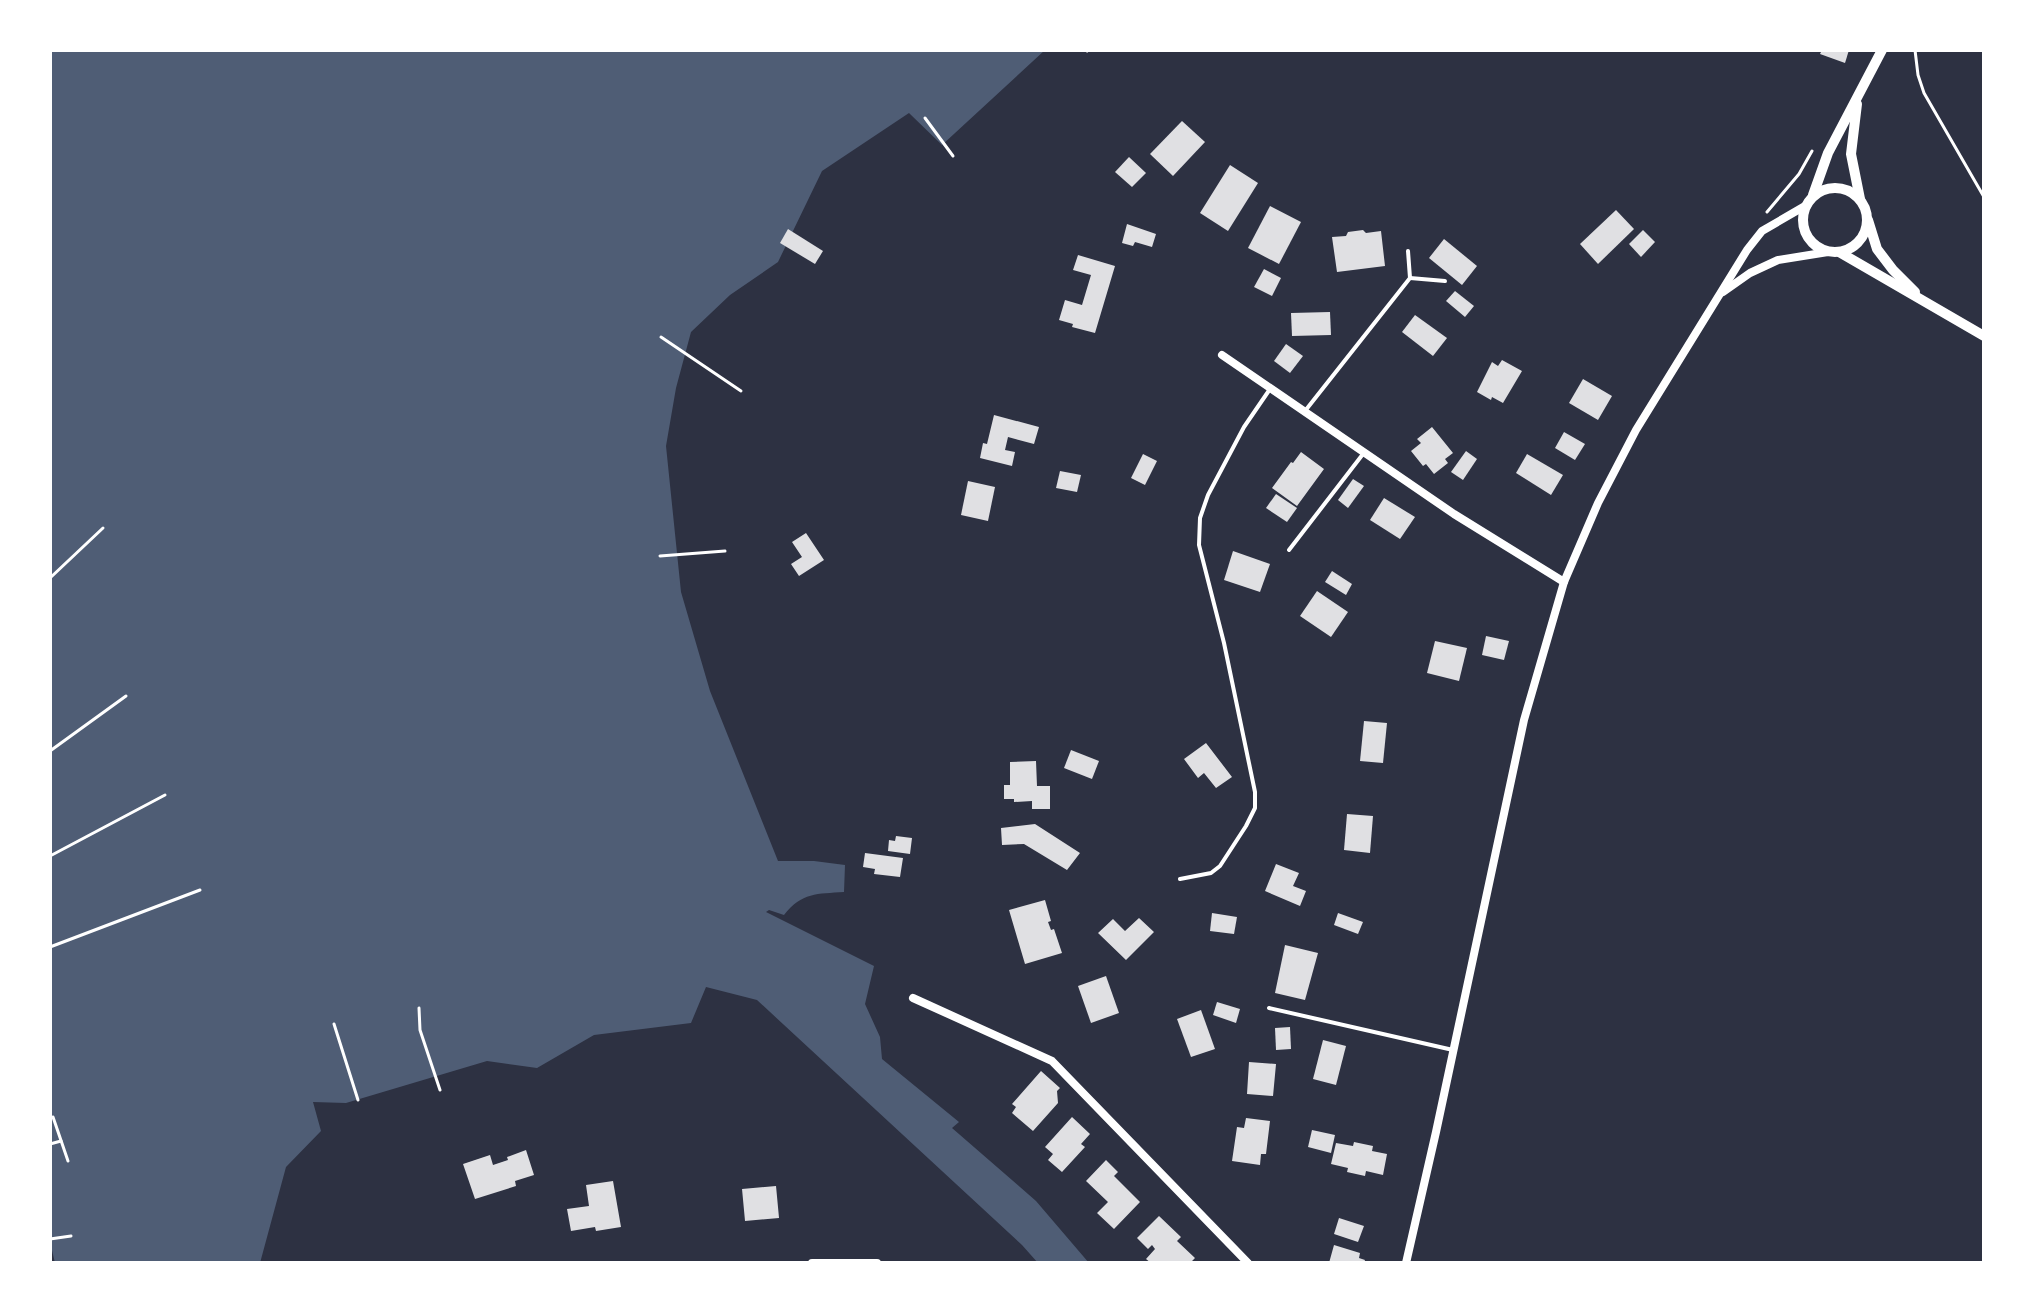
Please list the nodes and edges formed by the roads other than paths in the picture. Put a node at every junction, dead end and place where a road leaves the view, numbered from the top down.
1 (1882, 50) edge
2 (1858, 95) junction
3 (1860, 200) junction
4 (1809, 202) junction
5 (1867, 219) junction
6 (1408, 251) dead end
7 (1833, 252) junction
8 (1410, 278) junction
9 (1445, 281) dead end
10 (1720, 295) junction
11 (1925, 302) junction
12 (1984, 336) edge
13 (1222, 355) dead end
14 (1270, 389) junction
15 (1305, 411) junction
16 (1364, 452) junction
17 (1289, 550) dead end
18 (1564, 582) junction
19 (1180, 879) dead end
20 (913, 998) dead end
21 (1269, 1008) dead end
22 (1454, 1050) junction
23 (812, 1263) edge
24 (877, 1263) edge
25 (1248, 1263) edge
26 (1406, 1263) edge

1 - 2 street
2 - 3 street
2 - 4 street
3 - 4 street
3 - 5 street
4 - 7 street
4 - 10 street
5 - 7 street
5 - 11 street
6 - 8 lane
7 - 10 street
7 - 11 street
8 - 9 lane
8 - 15 lane
10 - 18 street
11 - 12 street
13 - 14 street
14 - 15 street
14 - 19 lane
15 - 16 street
16 - 17 lane
16 - 18 street
18 - 22 street
20 - 25 street
21 - 22 lane
22 - 26 street
23 - 24 street

